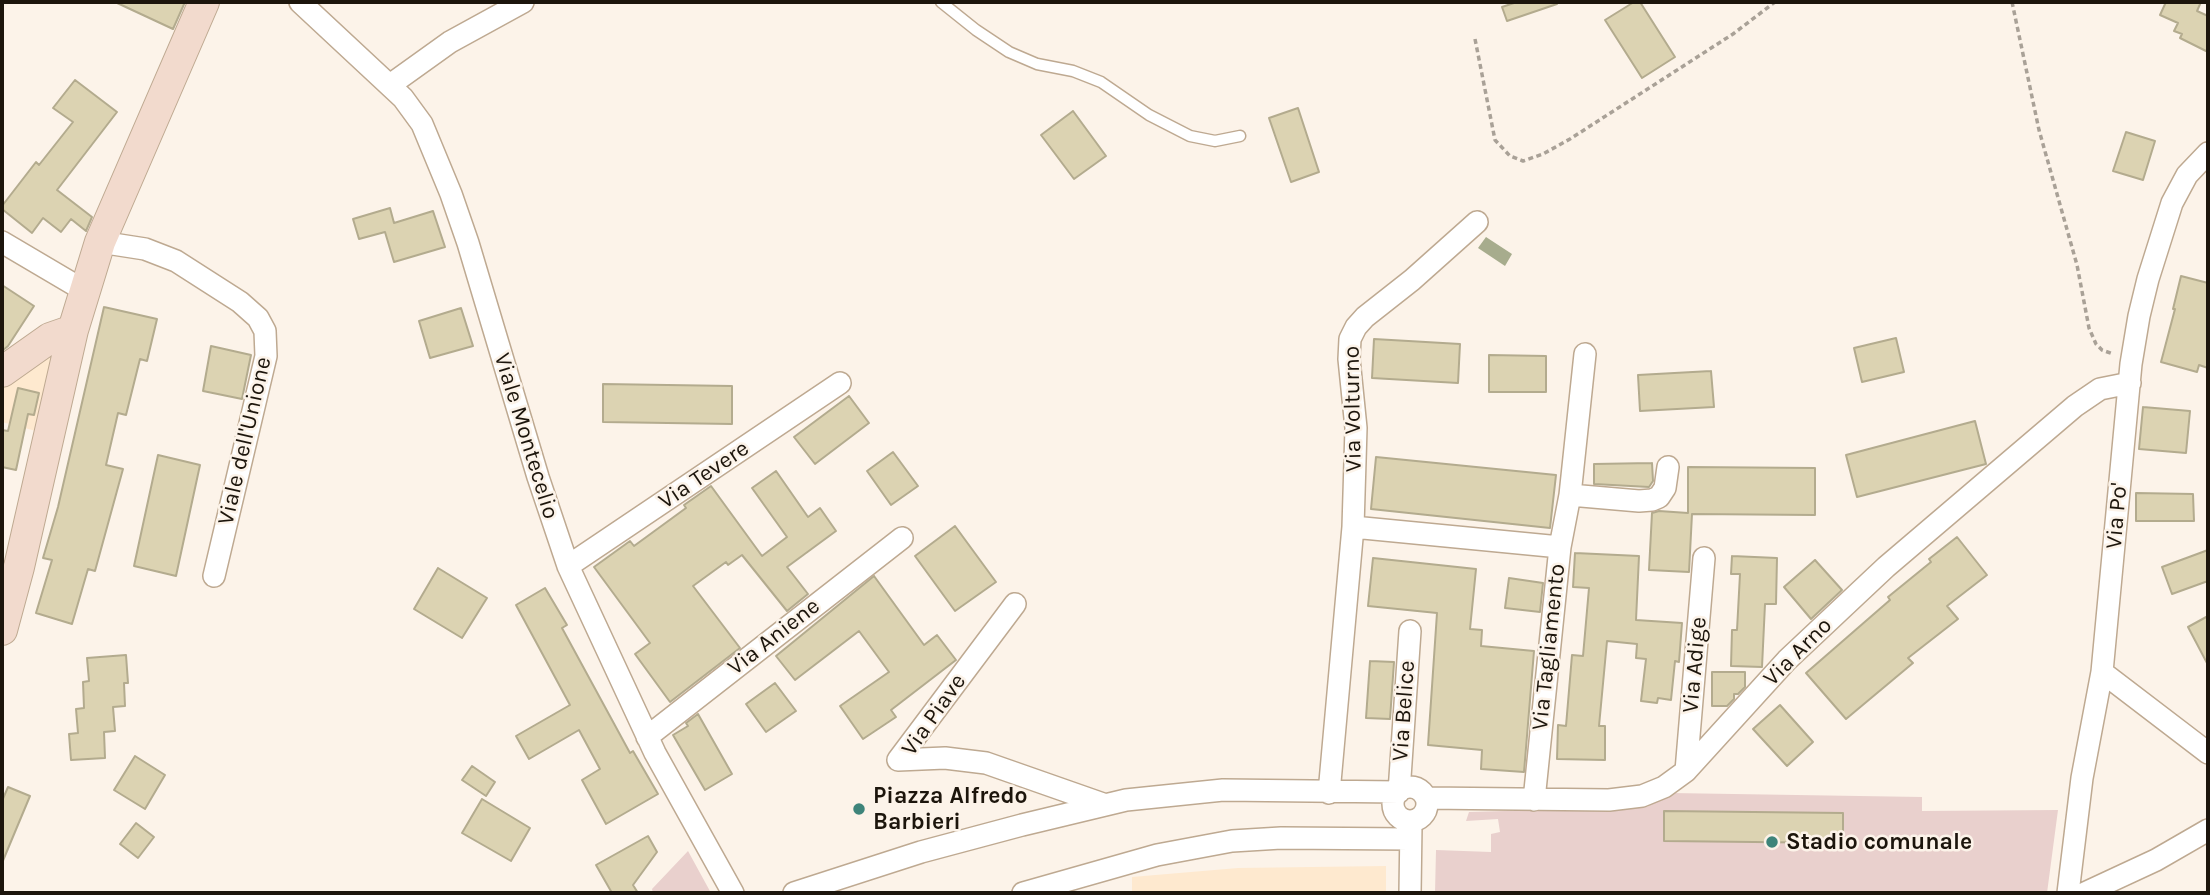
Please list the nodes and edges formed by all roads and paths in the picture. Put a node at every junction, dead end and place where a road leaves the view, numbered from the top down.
1 (204, 2) edge
2 (300, 2) edge
3 (523, 2) edge
4 (942, 2) edge
5 (1775, 2) edge
6 (2012, 2) edge
7 (1475, 39) dead end
8 (390, 85) junction
9 (1240, 136) dead end
10 (2208, 153) edge
11 (1476, 222) dead end
12 (2, 242) edge
13 (100, 242) junction
14 (85, 291) junction
15 (73, 330) junction
16 (1585, 354) dead end
17 (2133, 355) junction
18 (2, 372) edge
19 (840, 383) dead end
20 (2130, 383) junction
21 (1668, 467) dead end
22 (1570, 495) junction
23 (1353, 527) junction
24 (902, 538) dead end
25 (1560, 547) junction
26 (1704, 558) dead end
27 (568, 566) junction
28 (214, 576) dead end
29 (1015, 604) dead end
30 (2, 630) edge
31 (1410, 631) dead end
32 (2102, 672) junction
33 (647, 737) junction
34 (2208, 753) edge
35 (1686, 771) junction
36 (1399, 792) junction
37 (1329, 793) junction
38 (1426, 798) junction
39 (1534, 800) junction
40 (1104, 804) junction
41 (1410, 830) junction
42 (2208, 833) edge
43 (733, 893) edge
44 (794, 893) edge
45 (1023, 893) edge
46 (1410, 893) edge
47 (2068, 893) edge
48 (2085, 893) edge

1 - 13 main road
2 - 8 street, Viale Montecelio
3 - 8 street
4 - 9 lane
5 - 7 path
6 - 17 path
8 - 27 street, Viale Montecelio
10 - 17 street, Via Po'
11 - 23 street, Via Volturno
12 - 14 street
13 - 14 main road
13 - 28 street, Viale dell'Unione
14 - 15 main road
15 - 18 main road
15 - 30 main road
16 - 22 street, Via Tagliamento
17 - 20 street, Via Po'
19 - 27 street, Via Tevere
20 - 32 street, Via Po'
20 - 35 street, Via Arno
21 - 22 street
22 - 25 street, Via Tagliamento
23 - 25 street
23 - 37 street, Via Volturno
24 - 33 street, Via Aniene
25 - 39 street, Via Tagliamento
26 - 35 street, Via Adige
27 - 33 street, Viale Montecelio
29 - 40 street, Via Piave
31 - 36 street, Via Belice
32 - 34 street
32 - 47 street, Via Po'
33 - 43 street, Viale Montecelio
35 - 39 street, Via Arno
36 - 37 street
36 - 38 street
36 - 41 street
37 - 40 street
38 - 39 street, Via Arno
38 - 41 street
40 - 44 street
41 - 45 street
41 - 46 street
42 - 48 street

